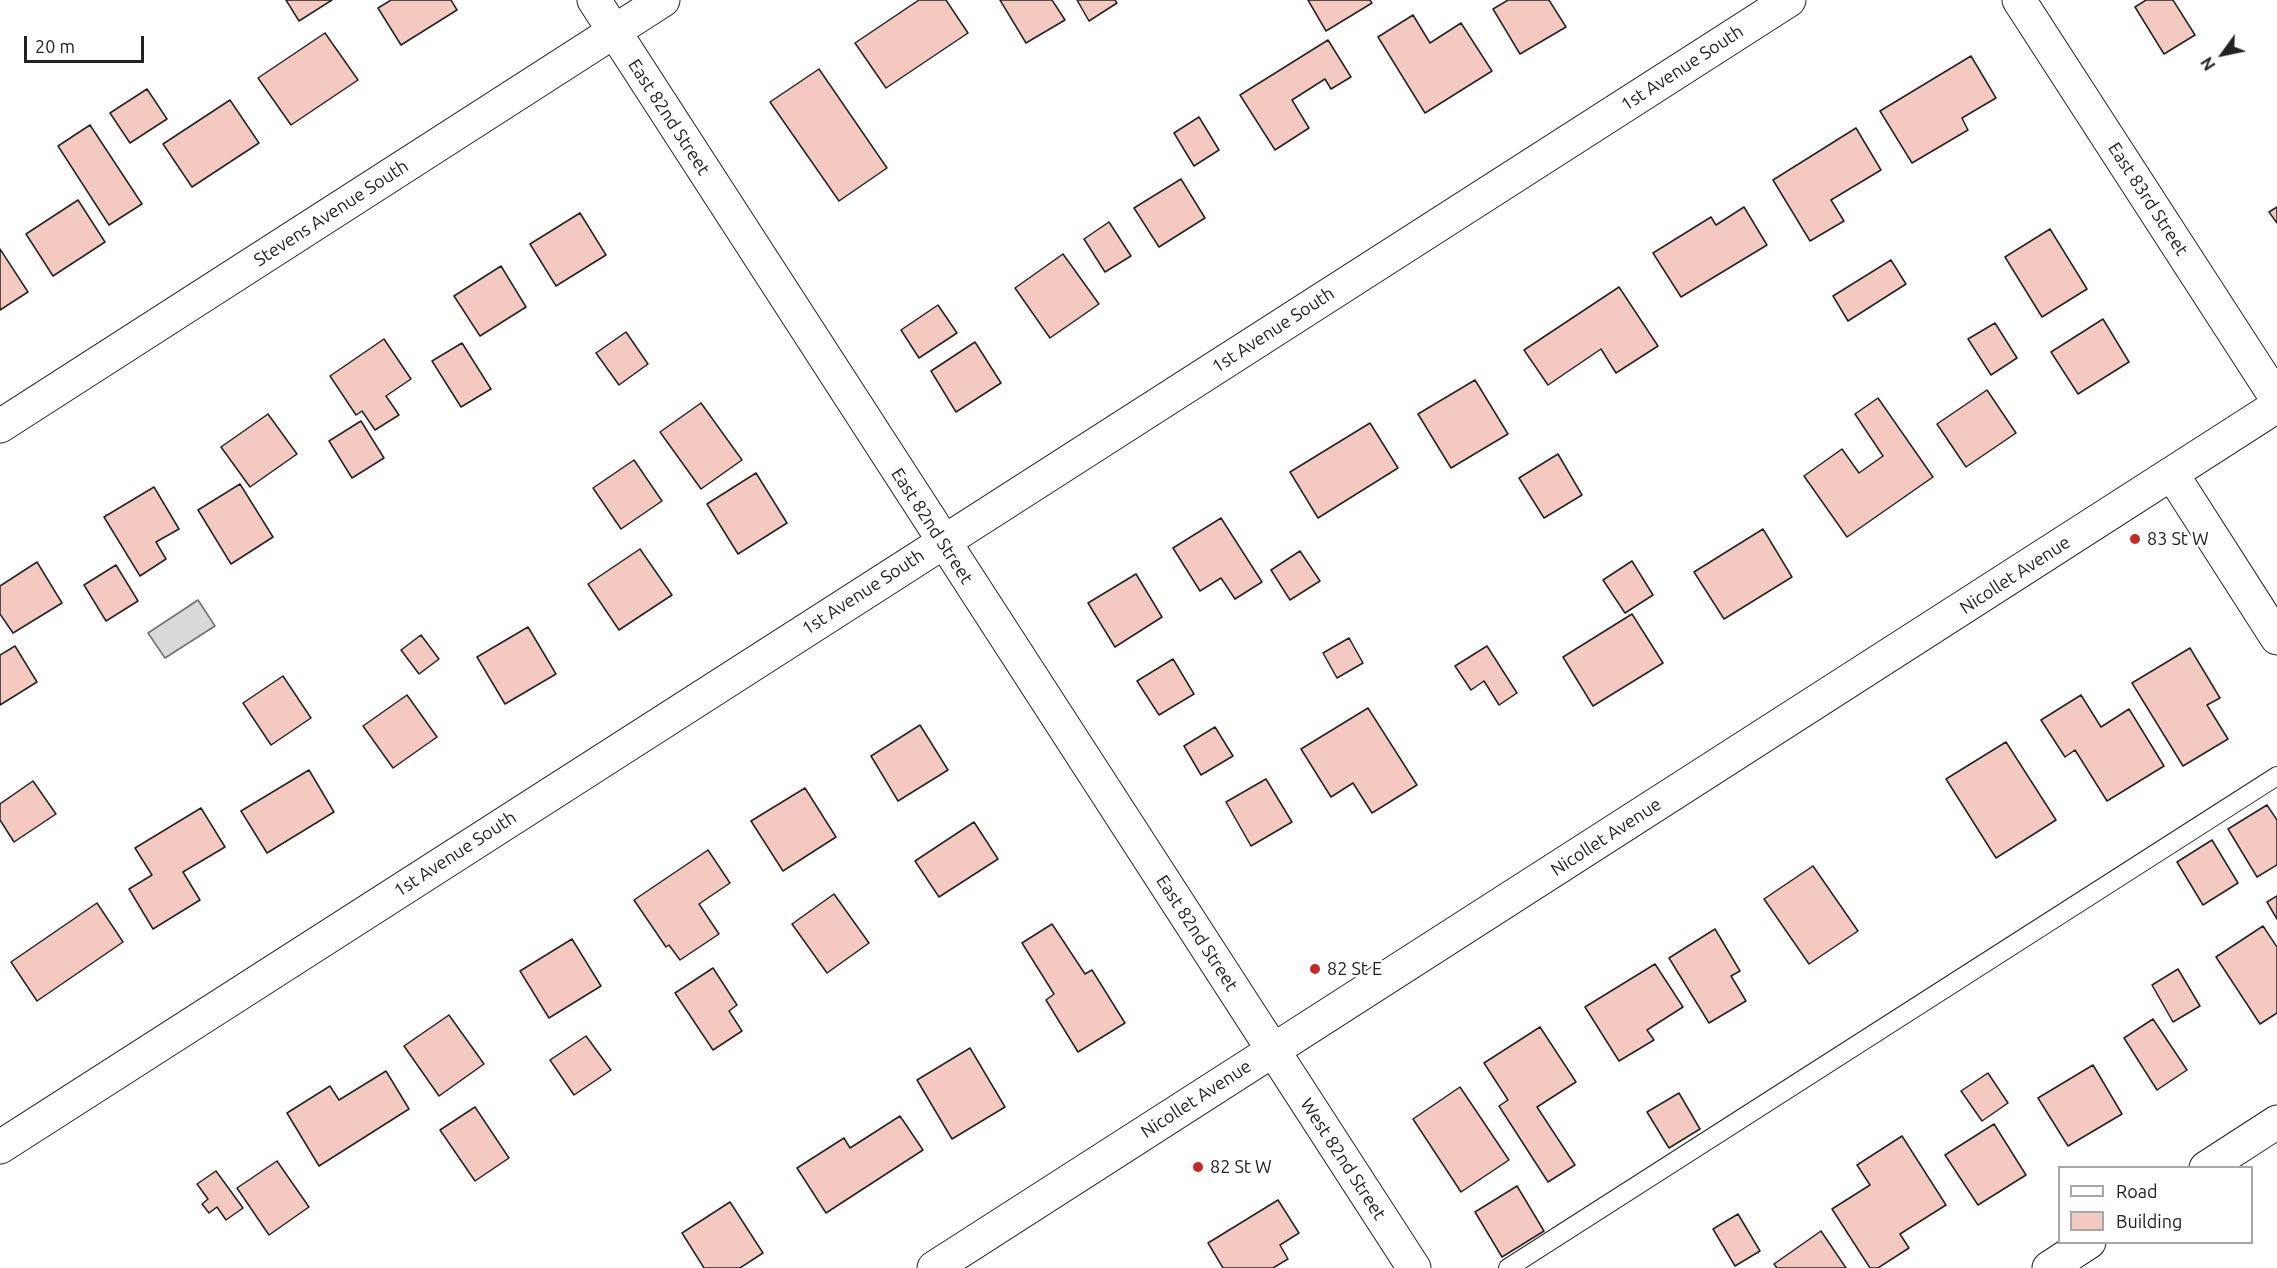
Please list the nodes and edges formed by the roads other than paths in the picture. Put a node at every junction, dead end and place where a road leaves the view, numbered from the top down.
1 (594, 0) edge
2 (663, 0) edge
3 (1789, 0) edge
4 (2019, 0) edge
5 (614, 31) junction
6 (2277, 399) edge
7 (2277, 406) edge
8 (0, 426) edge
9 (2172, 474) junction
10 (942, 541) junction
11 (2277, 638) edge
12 (2277, 777) edge
13 (1272, 1050) junction
14 (2277, 1122) edge
15 (0, 1147) edge
16 (2208, 1166) edge
17 (2086, 1244) edge
18 (934, 1268) edge
19 (1414, 1268) edge
20 (1508, 1268) edge
21 (2049, 1268) edge

1 - 5 street, East 82nd Street
2 - 5 street, Stevens Avenue South
3 - 10 street, 1st Avenue South
4 - 6 street, East 83rd Street
5 - 8 street, Stevens Avenue South
5 - 10 street, East 82nd Street
7 - 9 street, Nicollet Avenue
9 - 11 street
9 - 13 street, Nicollet Avenue
10 - 13 street, East 82nd Street
10 - 15 street, 1st Avenue South
12 - 20 lane
13 - 18 street, Nicollet Avenue
13 - 19 street, West 82nd Street
14 - 16 street
17 - 21 street

